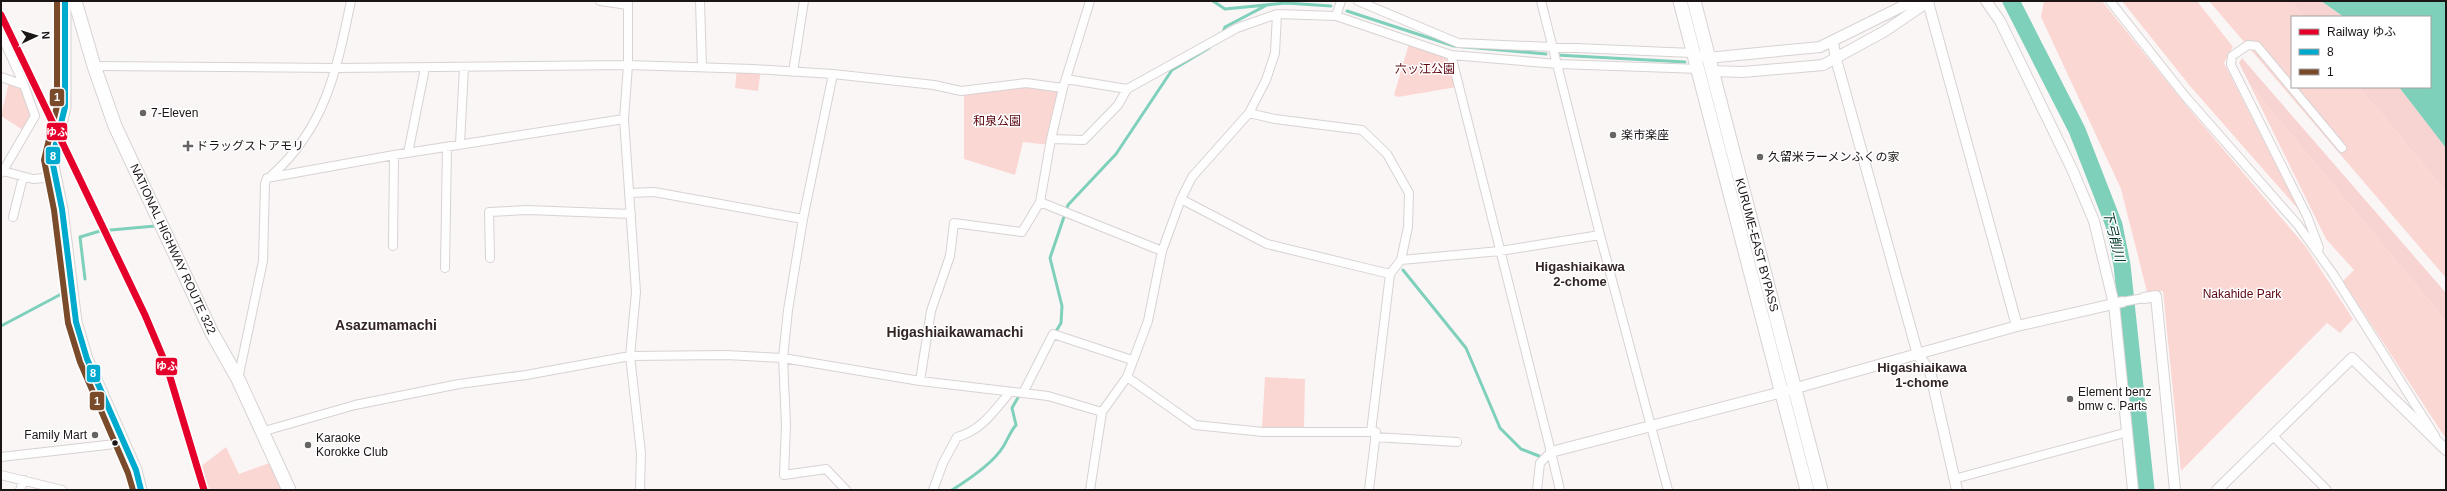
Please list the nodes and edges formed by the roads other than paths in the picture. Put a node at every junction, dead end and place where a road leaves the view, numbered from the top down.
1 (65, 1) edge
2 (75, 1) edge
3 (351, 1) edge
4 (600, 1) edge
5 (700, 1) edge
6 (804, 1) edge
7 (1090, 1) edge
8 (1342, 1) edge
9 (1358, 1) edge
10 (1541, 1) edge
11 (1680, 1) edge
12 (1694, 1) edge
13 (1913, 1) edge
14 (1926, 1) edge
15 (1986, 1) edge
16 (2110, 1) edge
17 (628, 3) edge
18 (1277, 14) junction
19 (1336, 16) junction
20 (1, 34) edge
21 (1834, 41) junction
22 (1553, 48) junction
23 (1692, 53) junction
24 (1450, 55) junction
25 (1836, 59) junction
26 (1558, 64) junction
27 (628, 65) junction
28 (1709, 65) junction
29 (94, 66) junction
30 (464, 67) junction
31 (702, 67) junction
32 (337, 68) junction
33 (425, 68) junction
34 (1696, 69) junction
35 (793, 72) junction
36 (833, 74) junction
37 (1, 77) edge
38 (1066, 78) junction
39 (24, 85) junction
40 (2291, 87) edge
41 (1063, 88) junction
42 (2292, 88) edge
43 (1127, 89) junction
44 (1249, 113) junction
45 (624, 118) junction
46 (1051, 139) junction
47 (460, 144) junction
48 (447, 146) junction
49 (2342, 148) dead end
50 (408, 153) junction
51 (394, 155) junction
52 (2, 171) edge
53 (272, 175) junction
54 (56, 177) junction
55 (23, 178) junction
56 (629, 193) junction
57 (1181, 199) junction
58 (1040, 202) junction
59 (631, 214) junction
60 (12, 217) dead end
61 (803, 219) junction
62 (1600, 235) junction
63 (392, 246) dead end
64 (1162, 251) junction
65 (1500, 251) junction
66 (490, 258) dead end
67 (2322, 258) junction
68 (1401, 260) junction
69 (445, 268) dead end
70 (1390, 274) junction
71 (2144, 298) joint
72 (2118, 303) junction
73 (2018, 326) junction
74 (1918, 355) junction
75 (630, 356) junction
76 (783, 358) junction
77 (1132, 360) junction
78 (1127, 377) junction
79 (238, 379) junction
80 (920, 381) junction
81 (1795, 388) junction
82 (1010, 392) junction
83 (1023, 392) junction
84 (1782, 392) junction
85 (1102, 412) junction
86 (1650, 424) junction
87 (261, 432) junction
88 (2128, 432) junction
89 (1373, 434) junction
90 (2273, 436) junction
91 (1457, 442) dead end
92 (124, 443) junction
93 (2443, 447) edge
94 (1551, 452) junction
95 (1, 457) edge
96 (2, 476) edge
97 (24, 480) junction
98 (1954, 480) junction
99 (20, 490) edge
100 (62, 490) edge
101 (141, 490) edge
102 (289, 490) edge
103 (640, 490) edge
104 (846, 490) edge
105 (933, 490) edge
106 (1090, 490) edge
107 (1370, 490) edge
108 (1537, 490) edge
109 (1560, 490) edge
110 (1668, 490) edge
111 (1806, 490) edge
112 (1821, 490) edge
113 (1957, 490) edge
114 (2134, 490) edge
115 (2175, 490) edge
116 (2217, 490) edge
117 (2327, 490) edge

1 - 54 main road
2 - 29 highway, NATIONAL HIGHWAY ROUTE 322
3 - 32 street
4 - 17 street
5 - 31 street
6 - 35 street
7 - 38 street
8 - 19 street
9 - 22 street
10 - 22 street
11 - 23 highway, KURUME-EAST BYPASS
12 - 28 highway, KURUME-EAST BYPASS
13 - 21 street
14 - 25 street
14 - 73 street
15 - 72 street
16 - 67 street
17 - 27 street
18 - 19 street
18 - 43 street
18 - 44 street
19 - 24 street
20 - 39 street
21 - 25 street
21 - 28 street
22 - 23 street
22 - 26 street
23 - 28 street
23 - 34 highway, KURUME-EAST BYPASS
24 - 26 street
24 - 65 street
25 - 28 street
25 - 74 street
26 - 34 street
26 - 62 street
27 - 30 street
27 - 31 street
27 - 45 street
28 - 34 street
28 - 81 highway, KURUME-EAST BYPASS
29 - 32 street
29 - 79 highway, NATIONAL HIGHWAY ROUTE 322
30 - 33 street
30 - 47 street
31 - 35 street
32 - 33 street
32 - 53 street
33 - 50 street
34 - 84 highway, KURUME-EAST BYPASS
35 - 36 street
36 - 41 street
36 - 61 street
37 - 39 street
38 - 41 street
38 - 43 street
39 - 52 street
40 - 67 street
41 - 46 street
42 - 49 street
43 - 46 street
44 - 57 street
44 - 68 street
45 - 47 street
45 - 56 street
46 - 58 street
47 - 48 street
48 - 50 street
48 - 69 street
50 - 51 street
51 - 53 street
51 - 63 street
52 - 55 street
53 - 79 street
54 - 55 street
54 - 92 main road
55 - 60 street
56 - 59 street
56 - 61 street
57 - 64 street
57 - 70 street
58 - 64 street
58 - 80 street
59 - 66 street
59 - 75 street
61 - 76 street
62 - 65 street
62 - 86 street
64 - 77 street
65 - 68 street
65 - 94 street
67 - 93 street
68 - 70 street
70 - 89 street
71 - 72 street
71 - 115 street
72 - 73 street
72 - 88 street
73 - 74 street
74 - 81 street
74 - 98 street
75 - 76 street
75 - 87 street
75 - 103 street
76 - 80 street
76 - 104 street
77 - 78 street
77 - 83 street
78 - 85 street
78 - 89 street
79 - 87 highway, NATIONAL HIGHWAY ROUTE 322
80 - 82 street
81 - 84 street
81 - 112 highway, KURUME-EAST BYPASS
82 - 83 street
82 - 105 street
83 - 85 street
84 - 86 street
84 - 111 highway, KURUME-EAST BYPASS
85 - 106 street
86 - 94 street
86 - 110 street
87 - 102 highway, NATIONAL HIGHWAY ROUTE 322
88 - 98 street
88 - 114 street
89 - 91 street
89 - 107 street
90 - 93 street
90 - 116 street
90 - 117 street
92 - 95 street
92 - 101 main road
94 - 108 street
94 - 109 street
96 - 97 street
97 - 99 street
97 - 100 street
98 - 113 street

